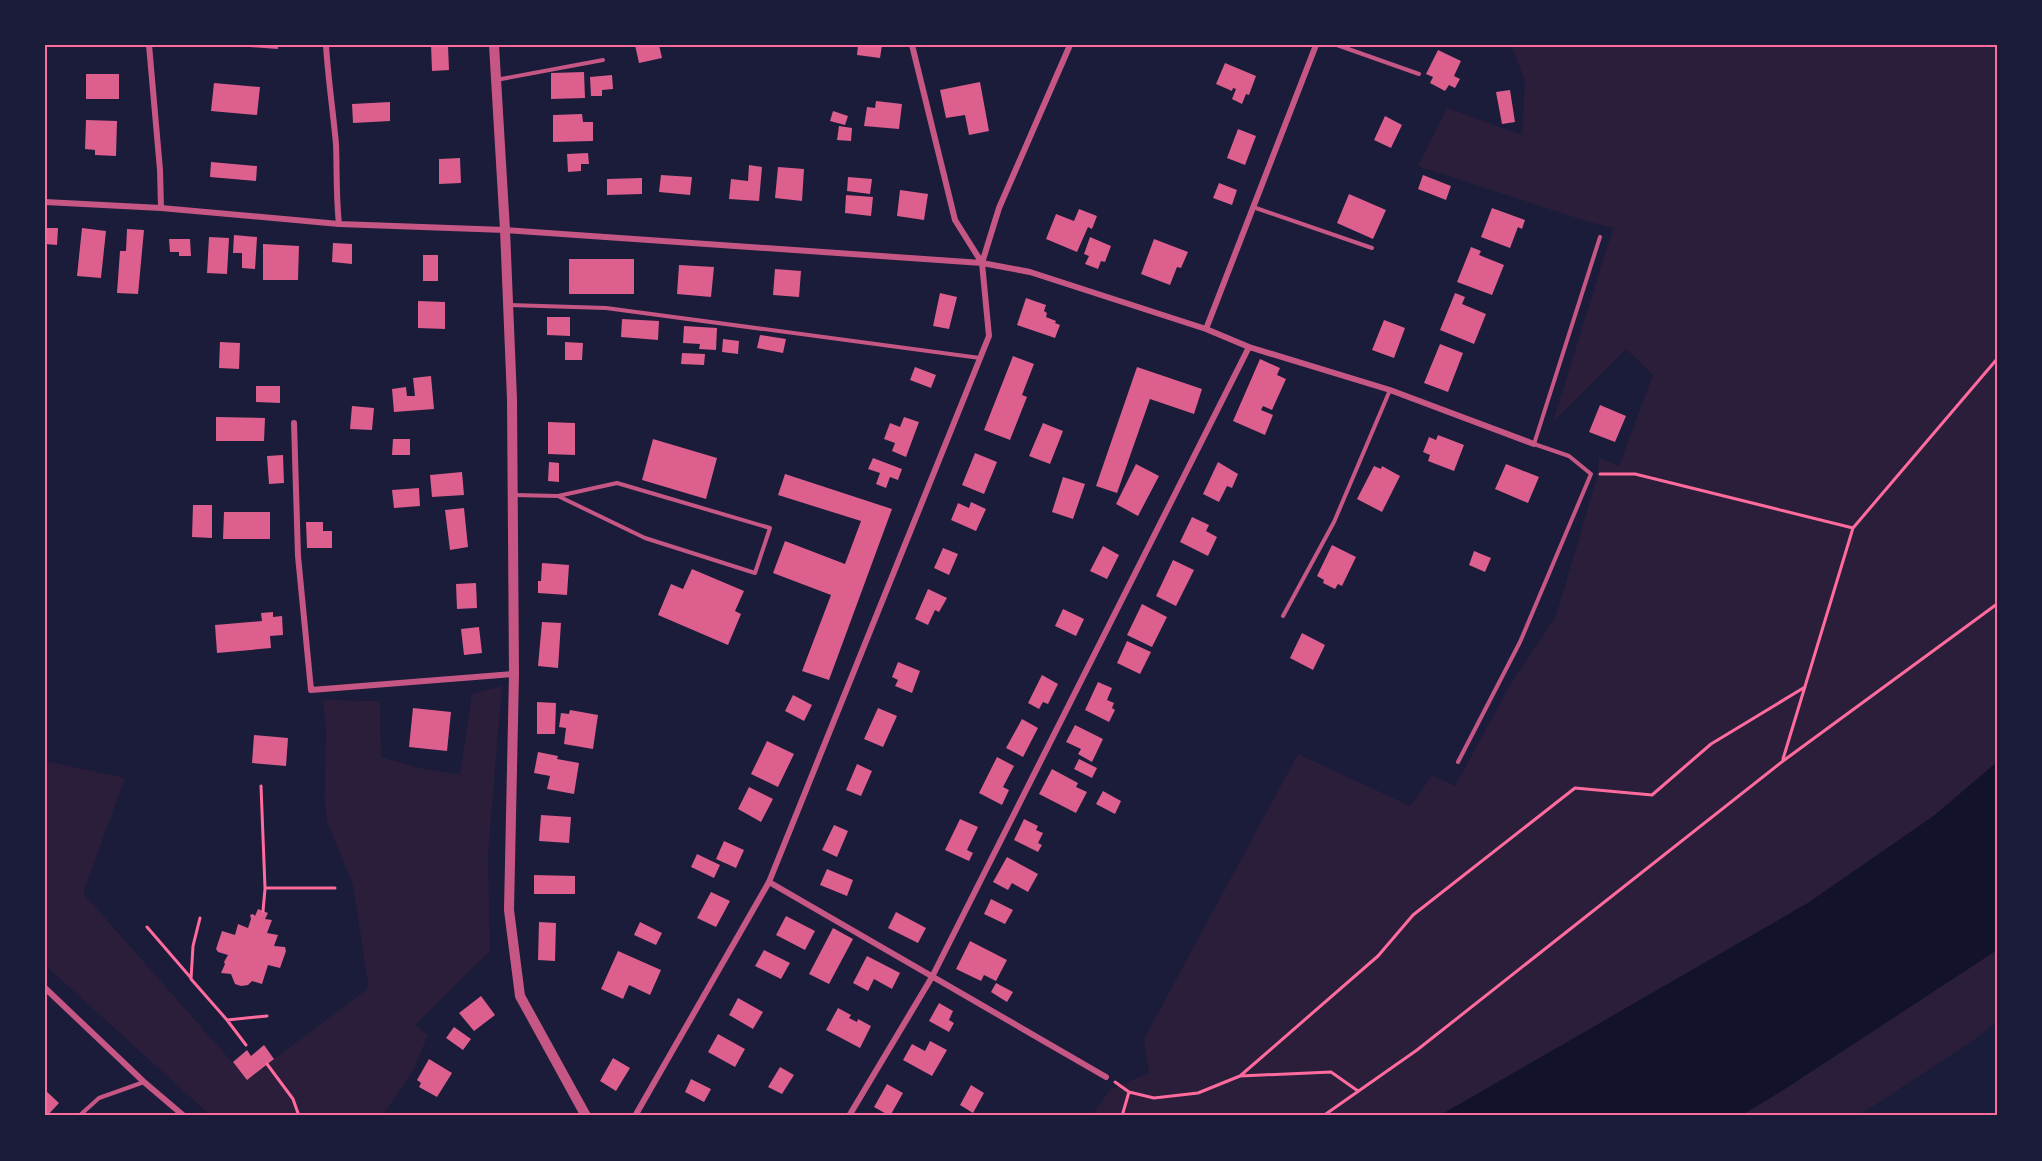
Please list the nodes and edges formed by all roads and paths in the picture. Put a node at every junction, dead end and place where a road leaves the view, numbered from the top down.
1 (149, 45) edge
2 (326, 45) edge
3 (494, 45) edge
4 (912, 45) edge
5 (1070, 45) edge
6 (1316, 45) edge
7 (1337, 45) edge
8 (603, 60) dead end
9 (1419, 74) dead end
10 (496, 80) junction
11 (45, 202) edge
12 (1253, 207) junction
13 (161, 208) junction
14 (339, 224) junction
15 (505, 230) junction
16 (1600, 237) dead end
17 (1372, 248) dead end
18 (982, 263) junction
19 (508, 305) junction
20 (1206, 329) junction
21 (1249, 347) junction
22 (980, 358) junction
23 (1997, 358) edge
24 (1390, 390) junction
25 (294, 423) dead end
26 (1534, 444) junction
27 (1592, 474) junction
28 (513, 495) junction
29 (558, 496) junction
30 (1853, 528) junction
31 (1997, 604) edge
32 (1283, 616) dead end
33 (514, 674) junction
34 (1805, 687) junction
35 (1783, 760) junction
36 (1458, 762) dead end
37 (261, 786) dead end
38 (769, 882) junction
39 (265, 888) junction
40 (335, 888) dead end
41 (263, 911) dead end
42 (200, 918) dead end
43 (147, 927) dead end
44 (932, 977) junction
45 (191, 979) junction
46 (45, 988) edge
47 (267, 1016) dead end
48 (227, 1020) junction
49 (246, 1045) dead end
50 (267, 1064) dead end
51 (1106, 1077) joint
52 (1240, 1077) junction
53 (144, 1082) junction
54 (1358, 1091) junction
55 (1129, 1092) junction
56 (79, 1116) edge
57 (184, 1116) edge
58 (299, 1116) edge
59 (586, 1116) edge
60 (635, 1116) edge
61 (849, 1116) edge
62 (1122, 1116) edge
63 (1323, 1116) edge

1 - 13 street
2 - 14 street
3 - 10 street
4 - 18 street
5 - 18 street
6 - 12 street
7 - 9 lane
8 - 10 lane
10 - 15 street
11 - 13 street
12 - 17 lane
12 - 20 street
13 - 14 street
14 - 15 street
15 - 18 street
15 - 19 street
16 - 26 lane
18 - 20 street
18 - 22 street
19 - 22 lane
19 - 28 street
20 - 21 street
21 - 24 street
21 - 44 street
22 - 38 street
23 - 30 path
24 - 26 street
24 - 32 lane
25 - 33 street
26 - 27 lane
27 - 30 path
27 - 36 lane
28 - 29 lane
28 - 33 street
29 - 29 lane
30 - 34 path
31 - 35 path
33 - 59 street
34 - 35 path
34 - 52 path
35 - 54 path
37 - 39 path
38 - 44 street
38 - 60 street
39 - 40 path
39 - 41 path
42 - 45 path
43 - 45 path
44 - 51 street
44 - 61 street
45 - 48 path
46 - 53 street
47 - 48 path
48 - 49 path
50 - 58 path
51 - 55 path
52 - 54 path
52 - 55 path
53 - 56 lane
53 - 57 street
54 - 63 path
55 - 62 path

